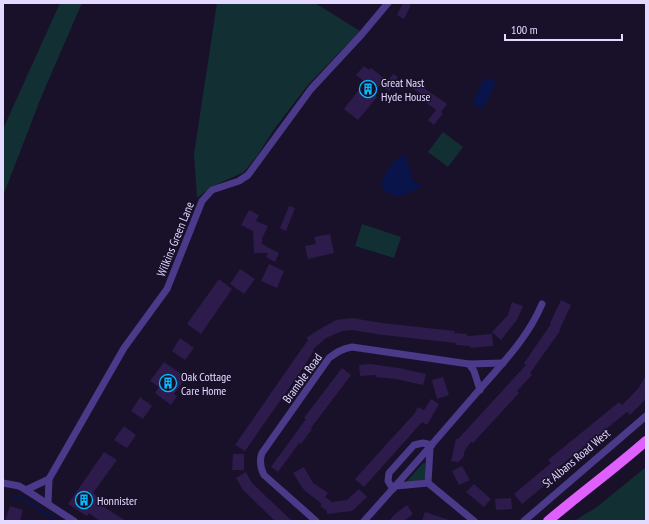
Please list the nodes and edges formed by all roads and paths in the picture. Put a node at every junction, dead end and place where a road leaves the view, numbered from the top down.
1 (388, 3) edge
2 (542, 304) dead end
3 (503, 363) junction
4 (469, 364) junction
5 (480, 390) junction
6 (646, 416) edge
7 (646, 442) edge
8 (431, 446) junction
9 (49, 479) junction
10 (3, 483) edge
11 (428, 483) junction
12 (395, 487) junction
13 (26, 490) junction
14 (48, 504) junction
15 (74, 521) edge
16 (316, 521) edge
17 (364, 521) edge
18 (474, 521) edge
19 (524, 521) edge
20 (548, 521) edge

1 - 9 street, Wilkins Green Lane
2 - 3 street
3 - 4 street, Bramble Road
3 - 5 street
4 - 5 street
4 - 16 street, Bramble Road
5 - 8 street
6 - 19 street, St Albans Road West
7 - 20 main road
8 - 11 street
8 - 12 street
8 - 12 street
9 - 13 street
9 - 14 street, Wilkins Green Lane
10 - 13 street
11 - 12 street
11 - 18 street
12 - 17 street
13 - 14 street
14 - 15 street

